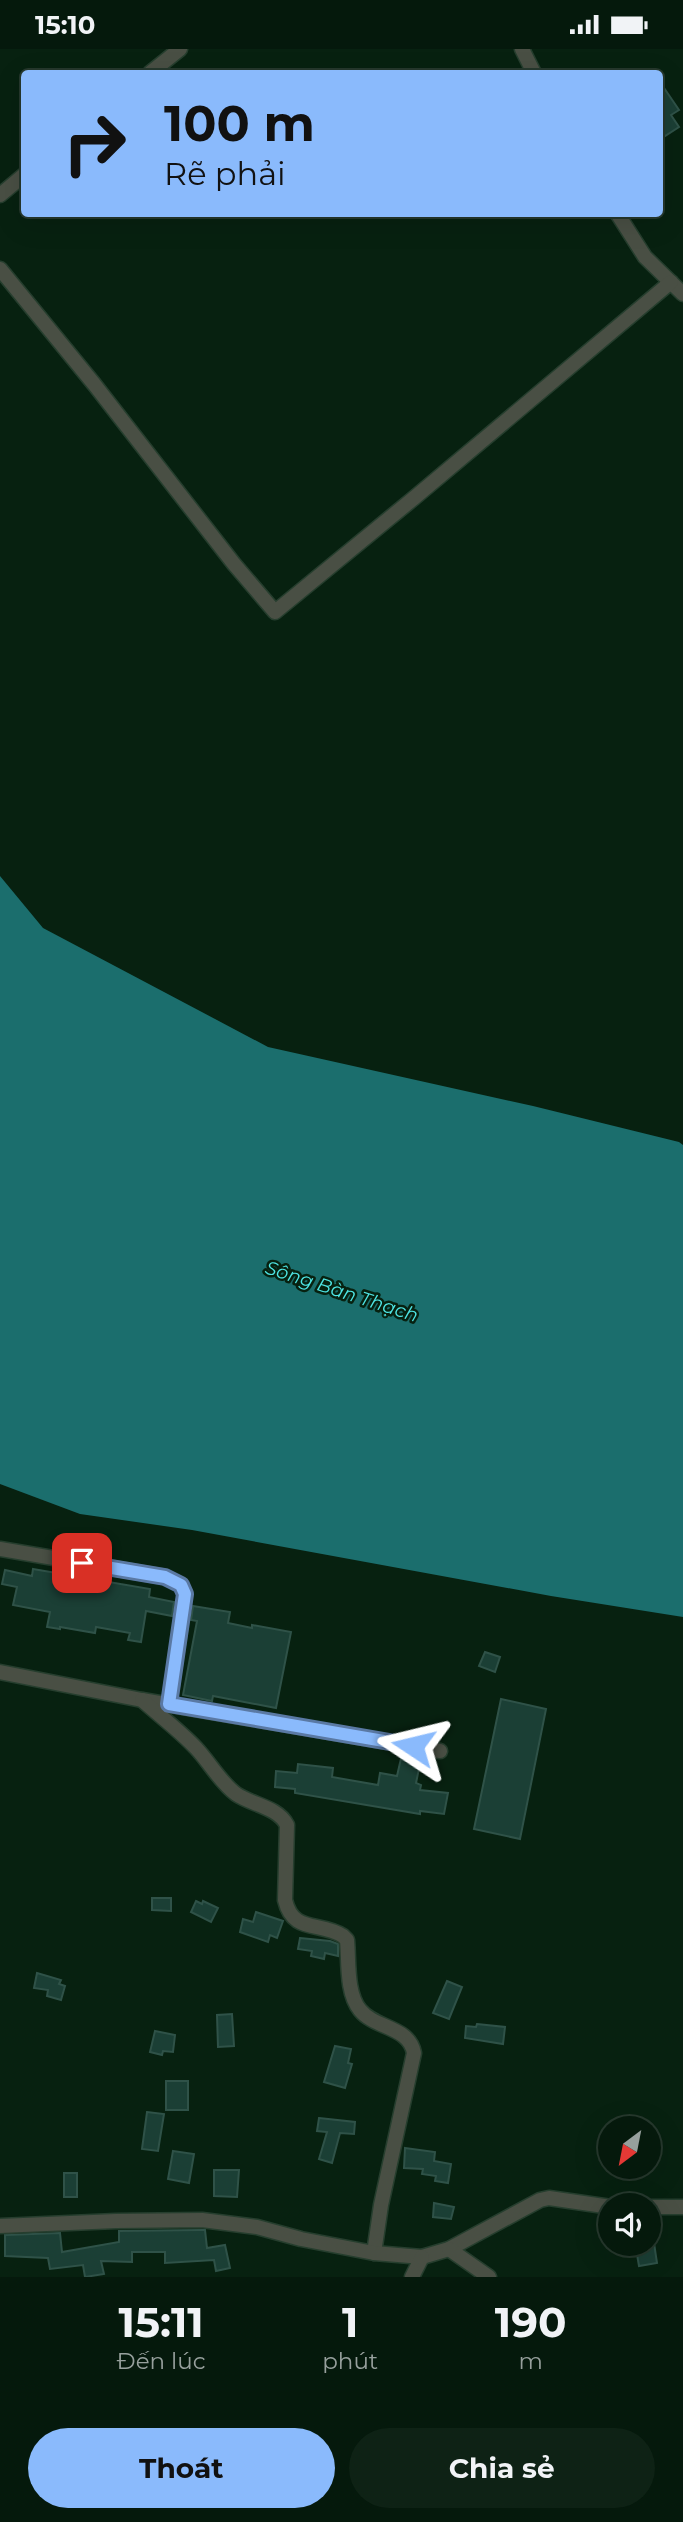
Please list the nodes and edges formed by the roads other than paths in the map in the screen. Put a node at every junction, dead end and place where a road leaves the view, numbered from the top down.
1 (180, 49) edge
2 (522, 49) edge
3 (154, 70) edge
4 (532, 70) edge
5 (21, 178) edge
6 (0, 195) edge
7 (620, 217) edge
8 (0, 269) edge
9 (671, 282) junction
10 (683, 294) edge
11 (0, 1549) edge
12 (0, 1672) edge
13 (142, 1700) junction
14 (169, 1704) junction
15 (440, 1751) dead end
16 (598, 2205) edge
17 (661, 2207) edge
18 (683, 2207) edge
19 (0, 2226) edge
20 (449, 2249) junction
21 (374, 2253) junction
22 (422, 2257) junction
23 (412, 2277) edge
24 (489, 2277) edge

1 - 3 street
2 - 4 street
5 - 6 street
7 - 9 street
8 - 9 street
9 - 10 street
11 - 14 street
12 - 13 street
13 - 14 street
13 - 21 street
14 - 15 street
16 - 20 street
17 - 18 street
19 - 21 street
20 - 22 street
20 - 24 street
21 - 22 street
22 - 23 street

